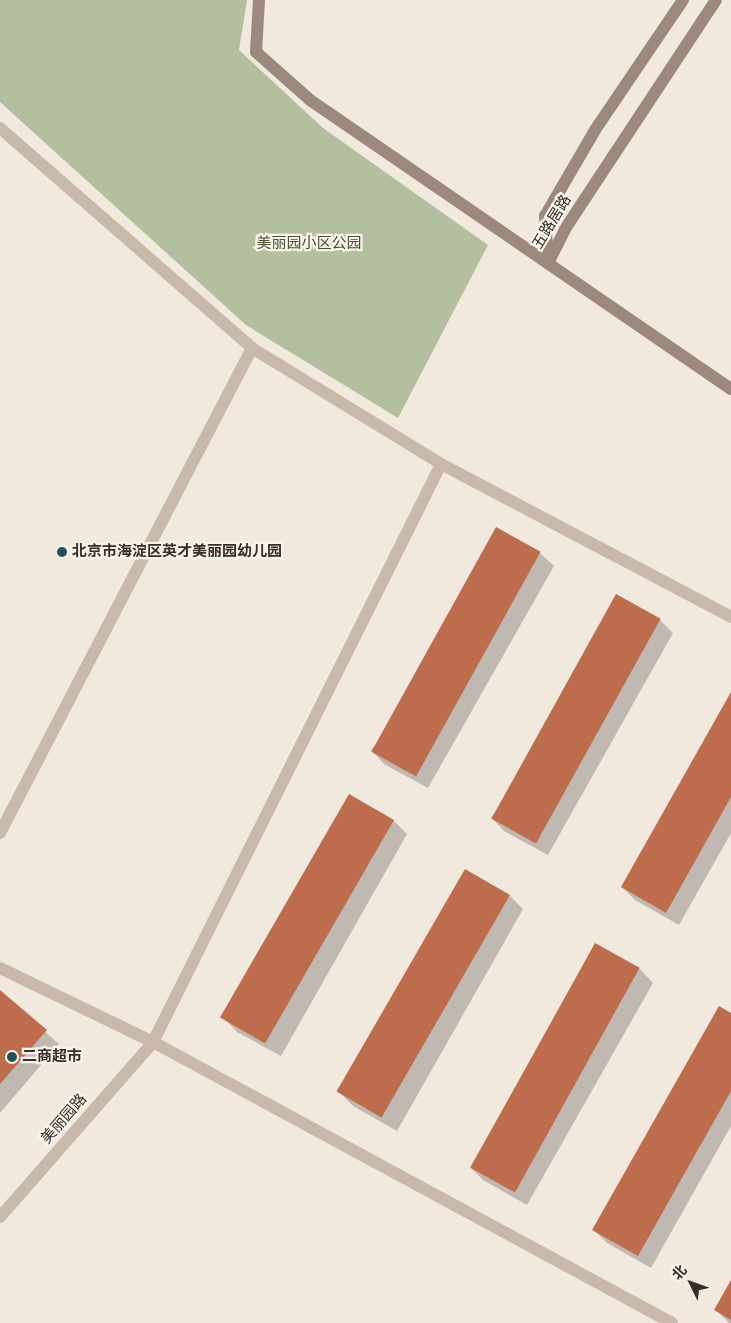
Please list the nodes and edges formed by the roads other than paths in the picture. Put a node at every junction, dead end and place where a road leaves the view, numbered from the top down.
1 (259, 0) edge
2 (683, 0) edge
3 (716, 0) edge
4 (0, 128) edge
5 (548, 263) junction
6 (252, 348) junction
7 (731, 389) edge
8 (441, 464) junction
9 (731, 617) edge
10 (0, 833) edge
11 (0, 968) edge
12 (153, 1042) junction
13 (0, 1217) edge
14 (672, 1323) edge

1 - 5 street
2 - 5 street, 五路居路
3 - 5 street, 五路居路
4 - 6 street
5 - 7 street
6 - 8 street
6 - 10 street
8 - 9 street
8 - 12 street, 美丽园路
11 - 12 street
12 - 13 street, 美丽园路
12 - 14 street

